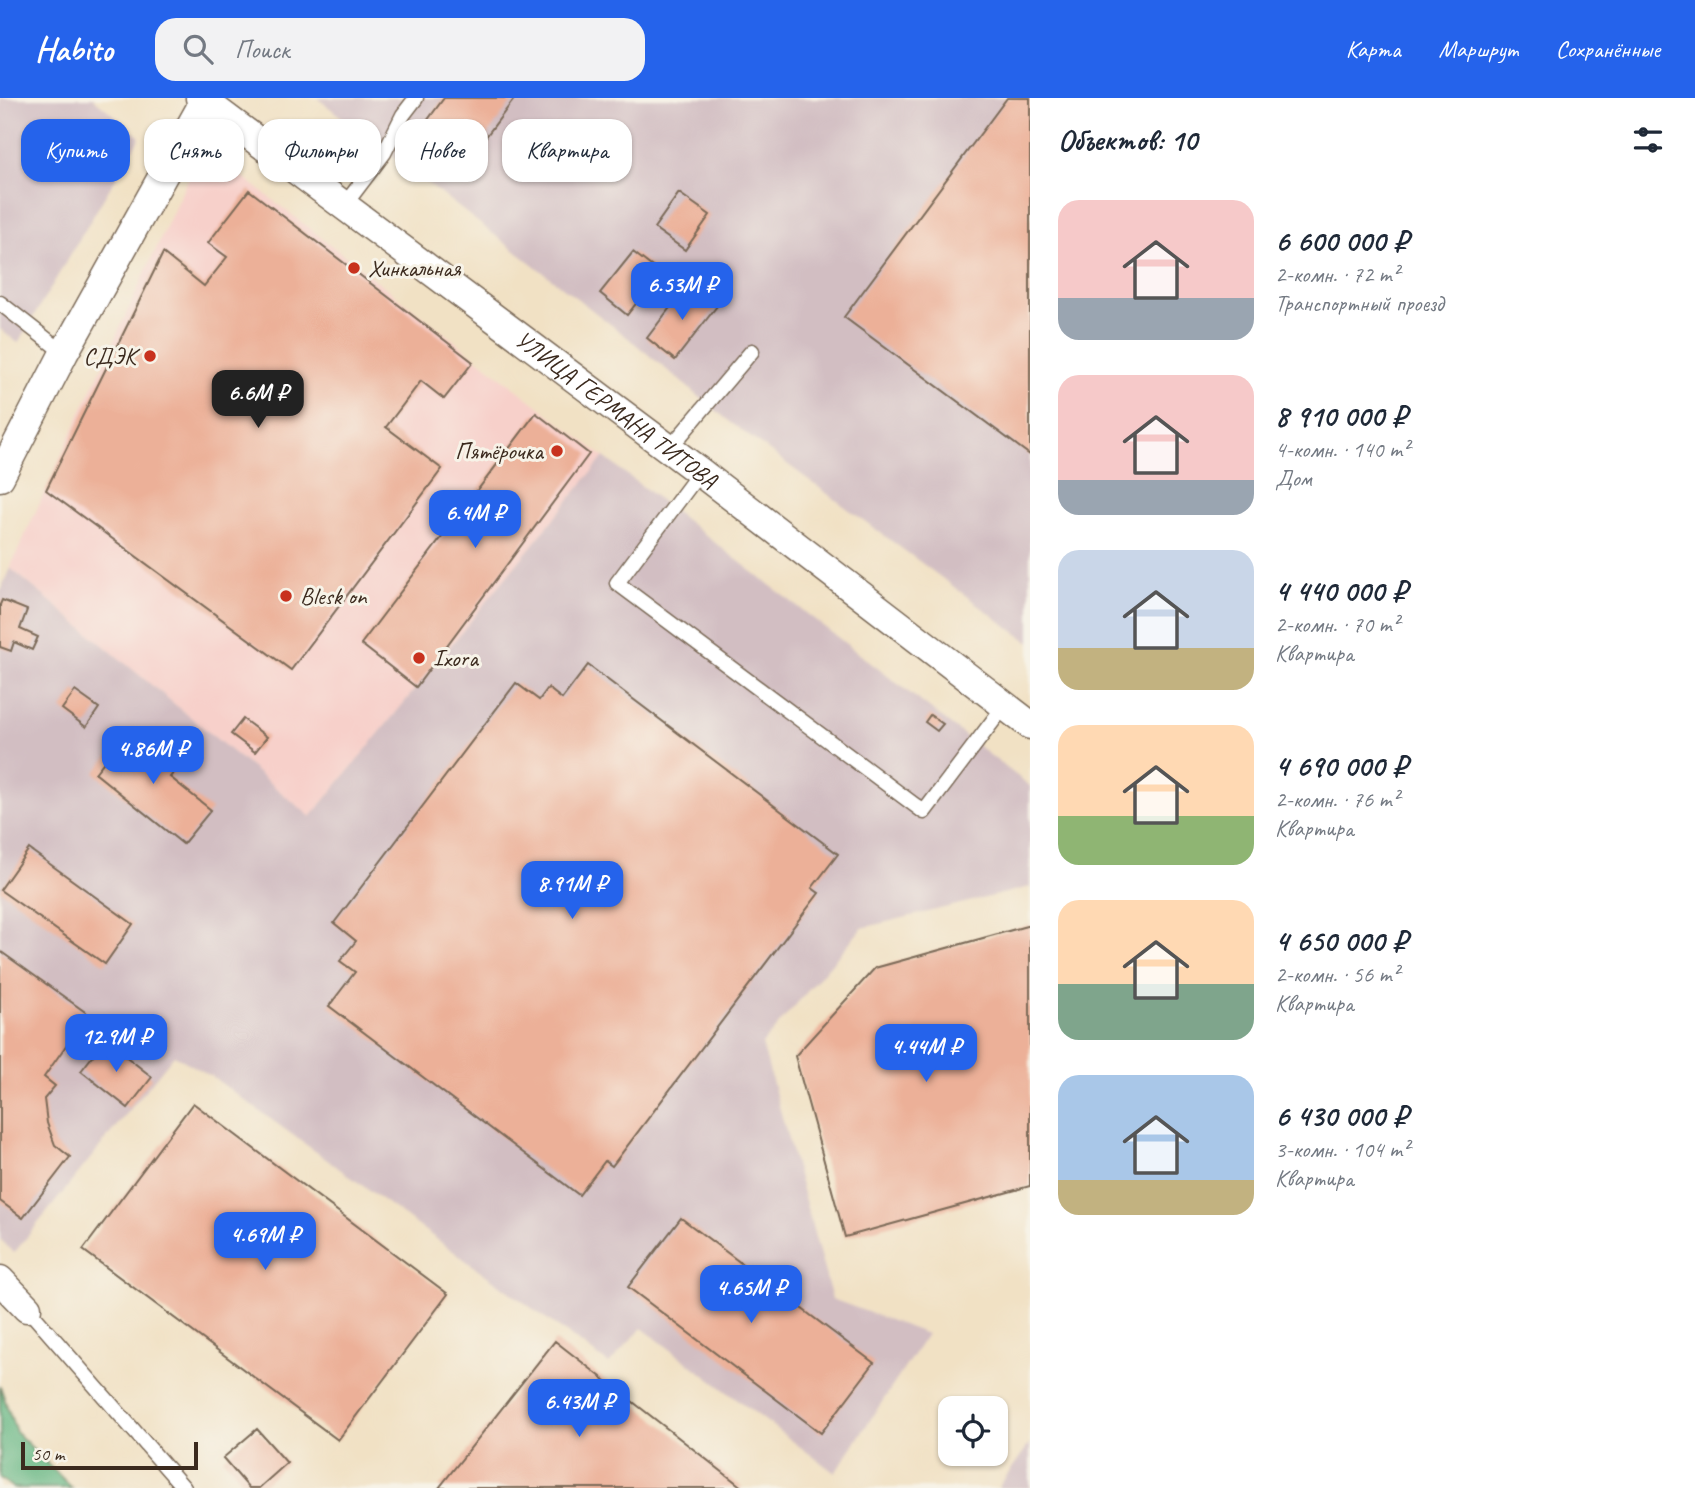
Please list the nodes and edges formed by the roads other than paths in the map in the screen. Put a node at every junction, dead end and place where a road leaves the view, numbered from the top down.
1 (416, 98) edge
2 (202, 100) edge
3 (342, 207) junction
4 (0, 303) edge
5 (752, 351) dead end
6 (64, 353) junction
7 (670, 449) junction
8 (700, 472) junction
9 (0, 477) edge
10 (1005, 705) junction
11 (1030, 725) edge
12 (0, 1280) edge
13 (27, 1308) joint
14 (184, 1488) edge

1 - 3 lane
2 - 3 street, УЛИЦА ГЕРМАНА ТИТОВА
2 - 6 street
3 - 7 street, УЛИЦА ГЕРМАНА ТИТОВА
4 - 6 lane
5 - 7 lane
6 - 9 street
7 - 8 street, УЛИЦА ГЕРМАНА ТИТОВА
8 - 10 street, УЛИЦА ГЕРМАНА ТИТОВА
8 - 10 lane
10 - 11 street, УЛИЦА ГЕРМАНА ТИТОВА
12 - 13 street
13 - 14 lane

